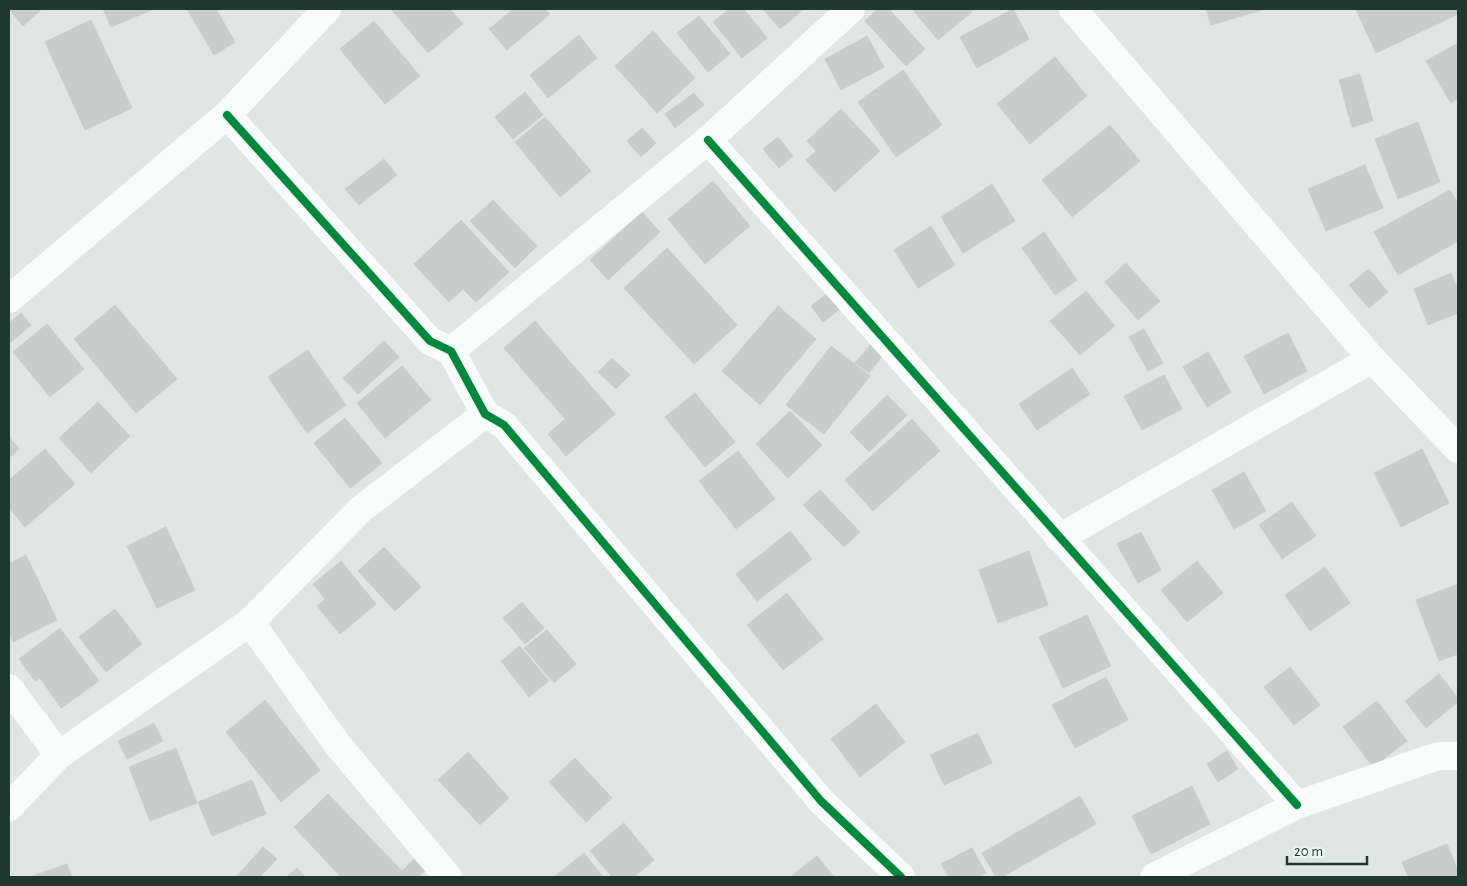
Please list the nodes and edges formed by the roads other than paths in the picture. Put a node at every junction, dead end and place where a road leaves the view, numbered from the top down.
1 (327, 9) edge
2 (851, 9) edge
3 (1073, 9) edge
4 (227, 114) junction
5 (708, 140) junction
6 (9, 299) edge
7 (451, 351) junction
8 (1372, 359) junction
9 (485, 414) junction
10 (1458, 449) edge
11 (1059, 538) junction
12 (250, 622) junction
13 (9, 688) edge
14 (59, 755) junction
15 (1458, 756) edge
16 (1297, 805) junction
17 (9, 807) edge
18 (448, 877) edge
19 (901, 877) edge
20 (1154, 877) edge

1 - 4 street
2 - 5 street
3 - 8 street
4 - 6 street
4 - 7 street
5 - 7 street
5 - 11 street
7 - 9 street
8 - 10 street
8 - 11 street
9 - 12 street
9 - 19 street
11 - 16 street
12 - 14 street
12 - 18 street
13 - 14 street
14 - 17 street
15 - 16 street
16 - 20 street

